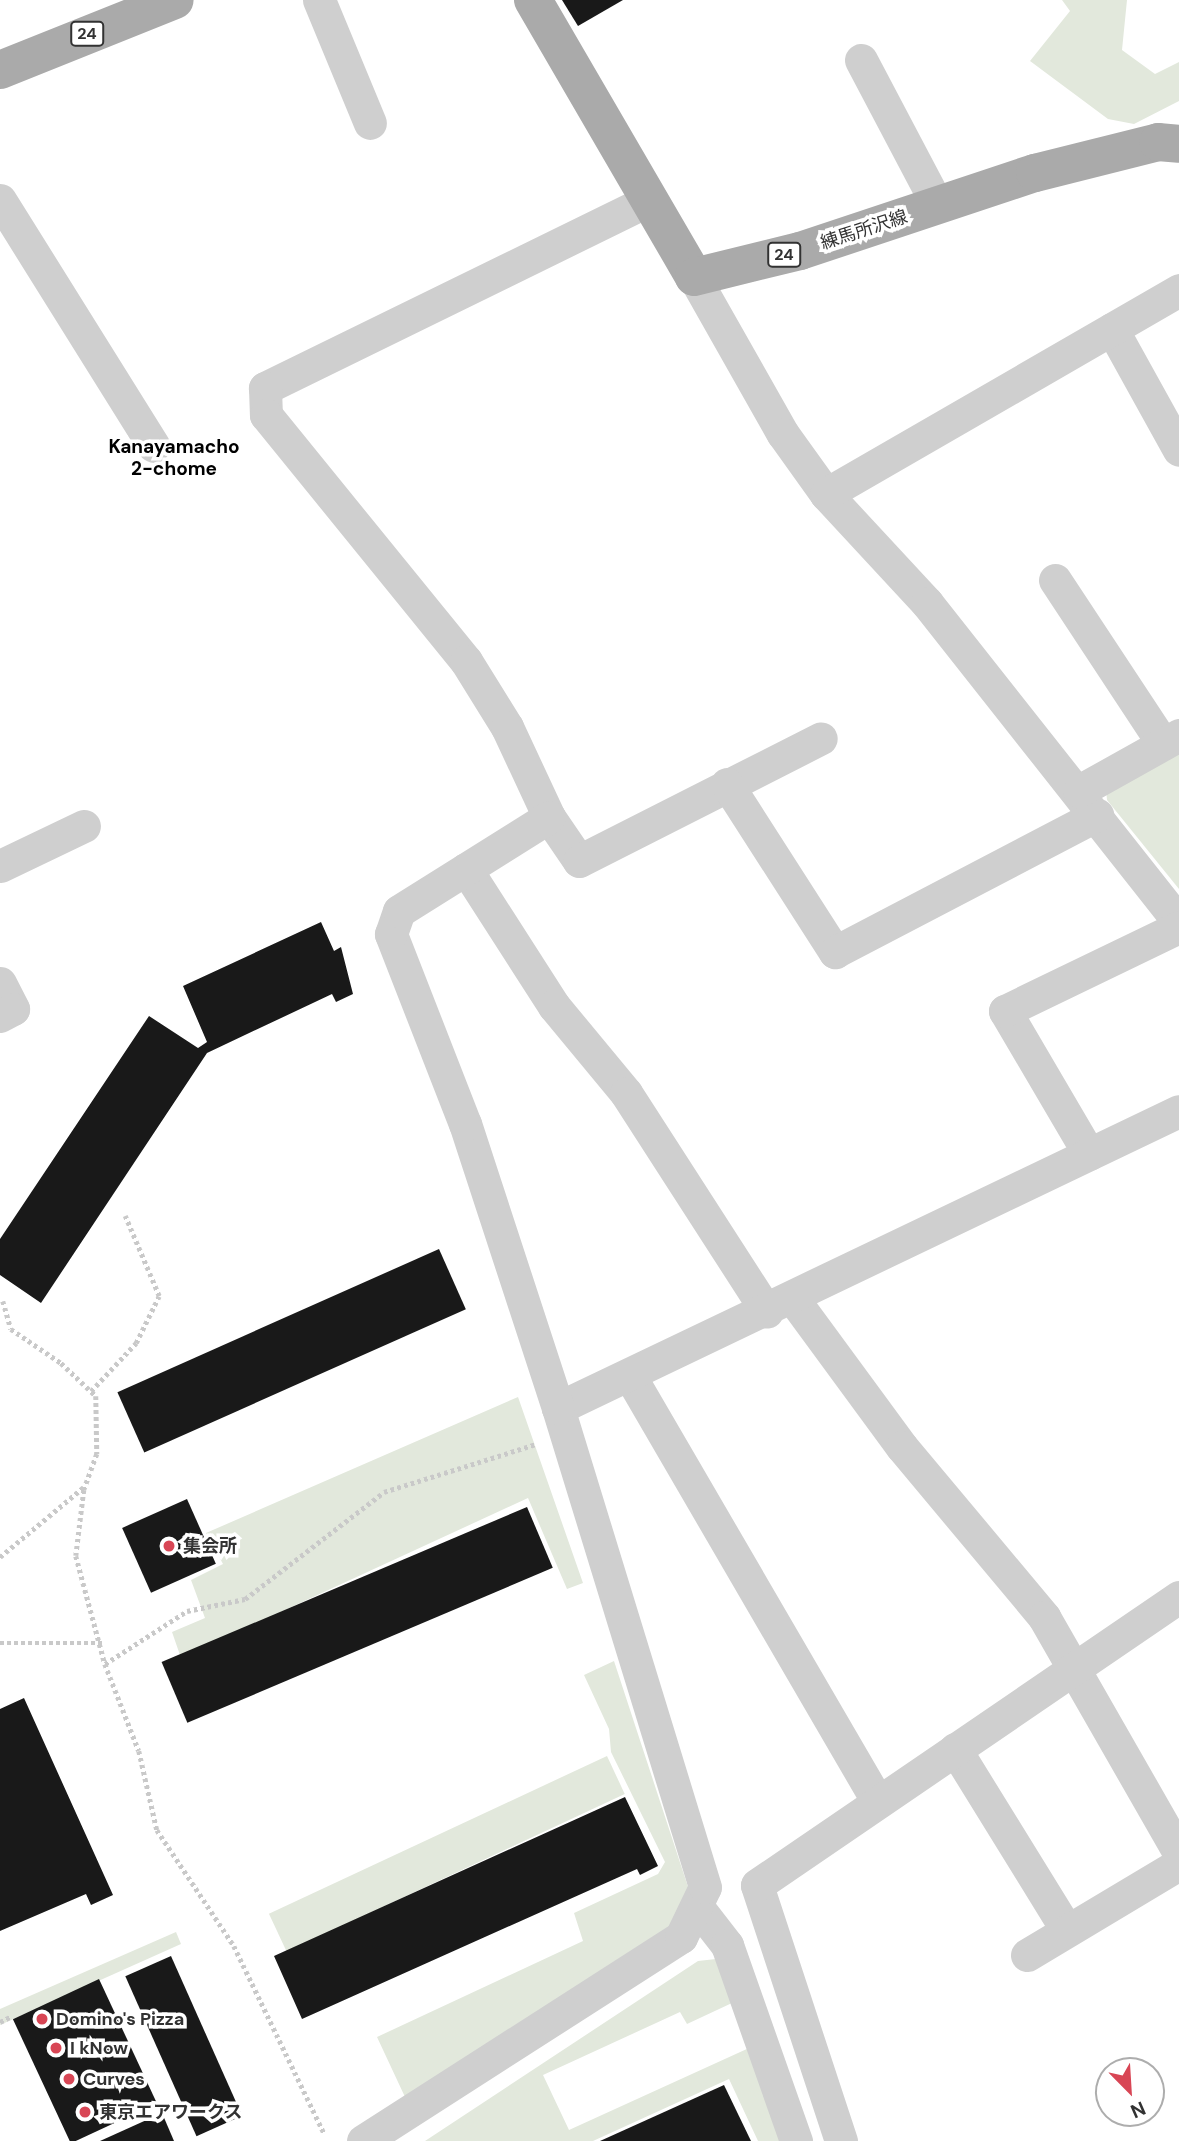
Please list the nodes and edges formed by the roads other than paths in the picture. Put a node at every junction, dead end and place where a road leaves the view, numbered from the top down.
1 (175, 0) edge
2 (319, 0) edge
3 (533, 0) edge
4 (861, 60) dead end
5 (0, 70) edge
6 (370, 123) dead end
7 (1179, 144) edge
8 (651, 199) junction
9 (0, 200) edge
10 (938, 206) junction
11 (694, 276) junction
12 (1179, 290) edge
13 (1112, 329) junction
14 (154, 446) dead end
15 (1179, 450) edge
16 (826, 494) junction
17 (1055, 580) dead end
18 (821, 738) dead end
19 (1171, 739) edge
20 (727, 784) junction
21 (1088, 803) junction
22 (549, 817) junction
23 (84, 826) dead end
24 (0, 866) edge
25 (466, 869) junction
26 (1179, 925) edge
27 (0, 984) edge
28 (0, 1016) edge
29 (1179, 1111) edge
30 (1089, 1154) junction
31 (780, 1306) junction
32 (630, 1376) junction
33 (558, 1408) junction
34 (1179, 1597) edge
35 (1075, 1665) junction
36 (955, 1749) junction
37 (877, 1801) junction
38 (1179, 1853) edge
39 (1179, 1864) edge
40 (699, 1909) junction
41 (1067, 1930) junction
42 (1027, 1955) dead end
43 (363, 2141) edge
44 (796, 2141) edge
45 (841, 2141) edge

1 - 5 main road, 24
2 - 6 street
3 - 8 main road
4 - 10 street
7 - 10 main road, 練馬所沢線 / 24
8 - 11 main road
8 - 22 street
9 - 14 street
10 - 11 main road, 練馬所沢線 / 24
11 - 16 street
12 - 13 street
13 - 15 street
13 - 16 street
16 - 21 street
17 - 19 street
18 - 20 street
19 - 21 street
20 - 21 street
20 - 22 street
21 - 26 street
22 - 25 street
23 - 24 street
25 - 31 street
25 - 33 street
26 - 30 street
27 - 28 street
29 - 30 street
30 - 31 street
31 - 32 street
31 - 35 street
32 - 33 street
32 - 37 street
33 - 40 street
34 - 35 street
35 - 36 street
35 - 38 street
36 - 37 street
36 - 41 street
37 - 45 street
39 - 41 street
40 - 43 street
40 - 44 street
41 - 42 street

